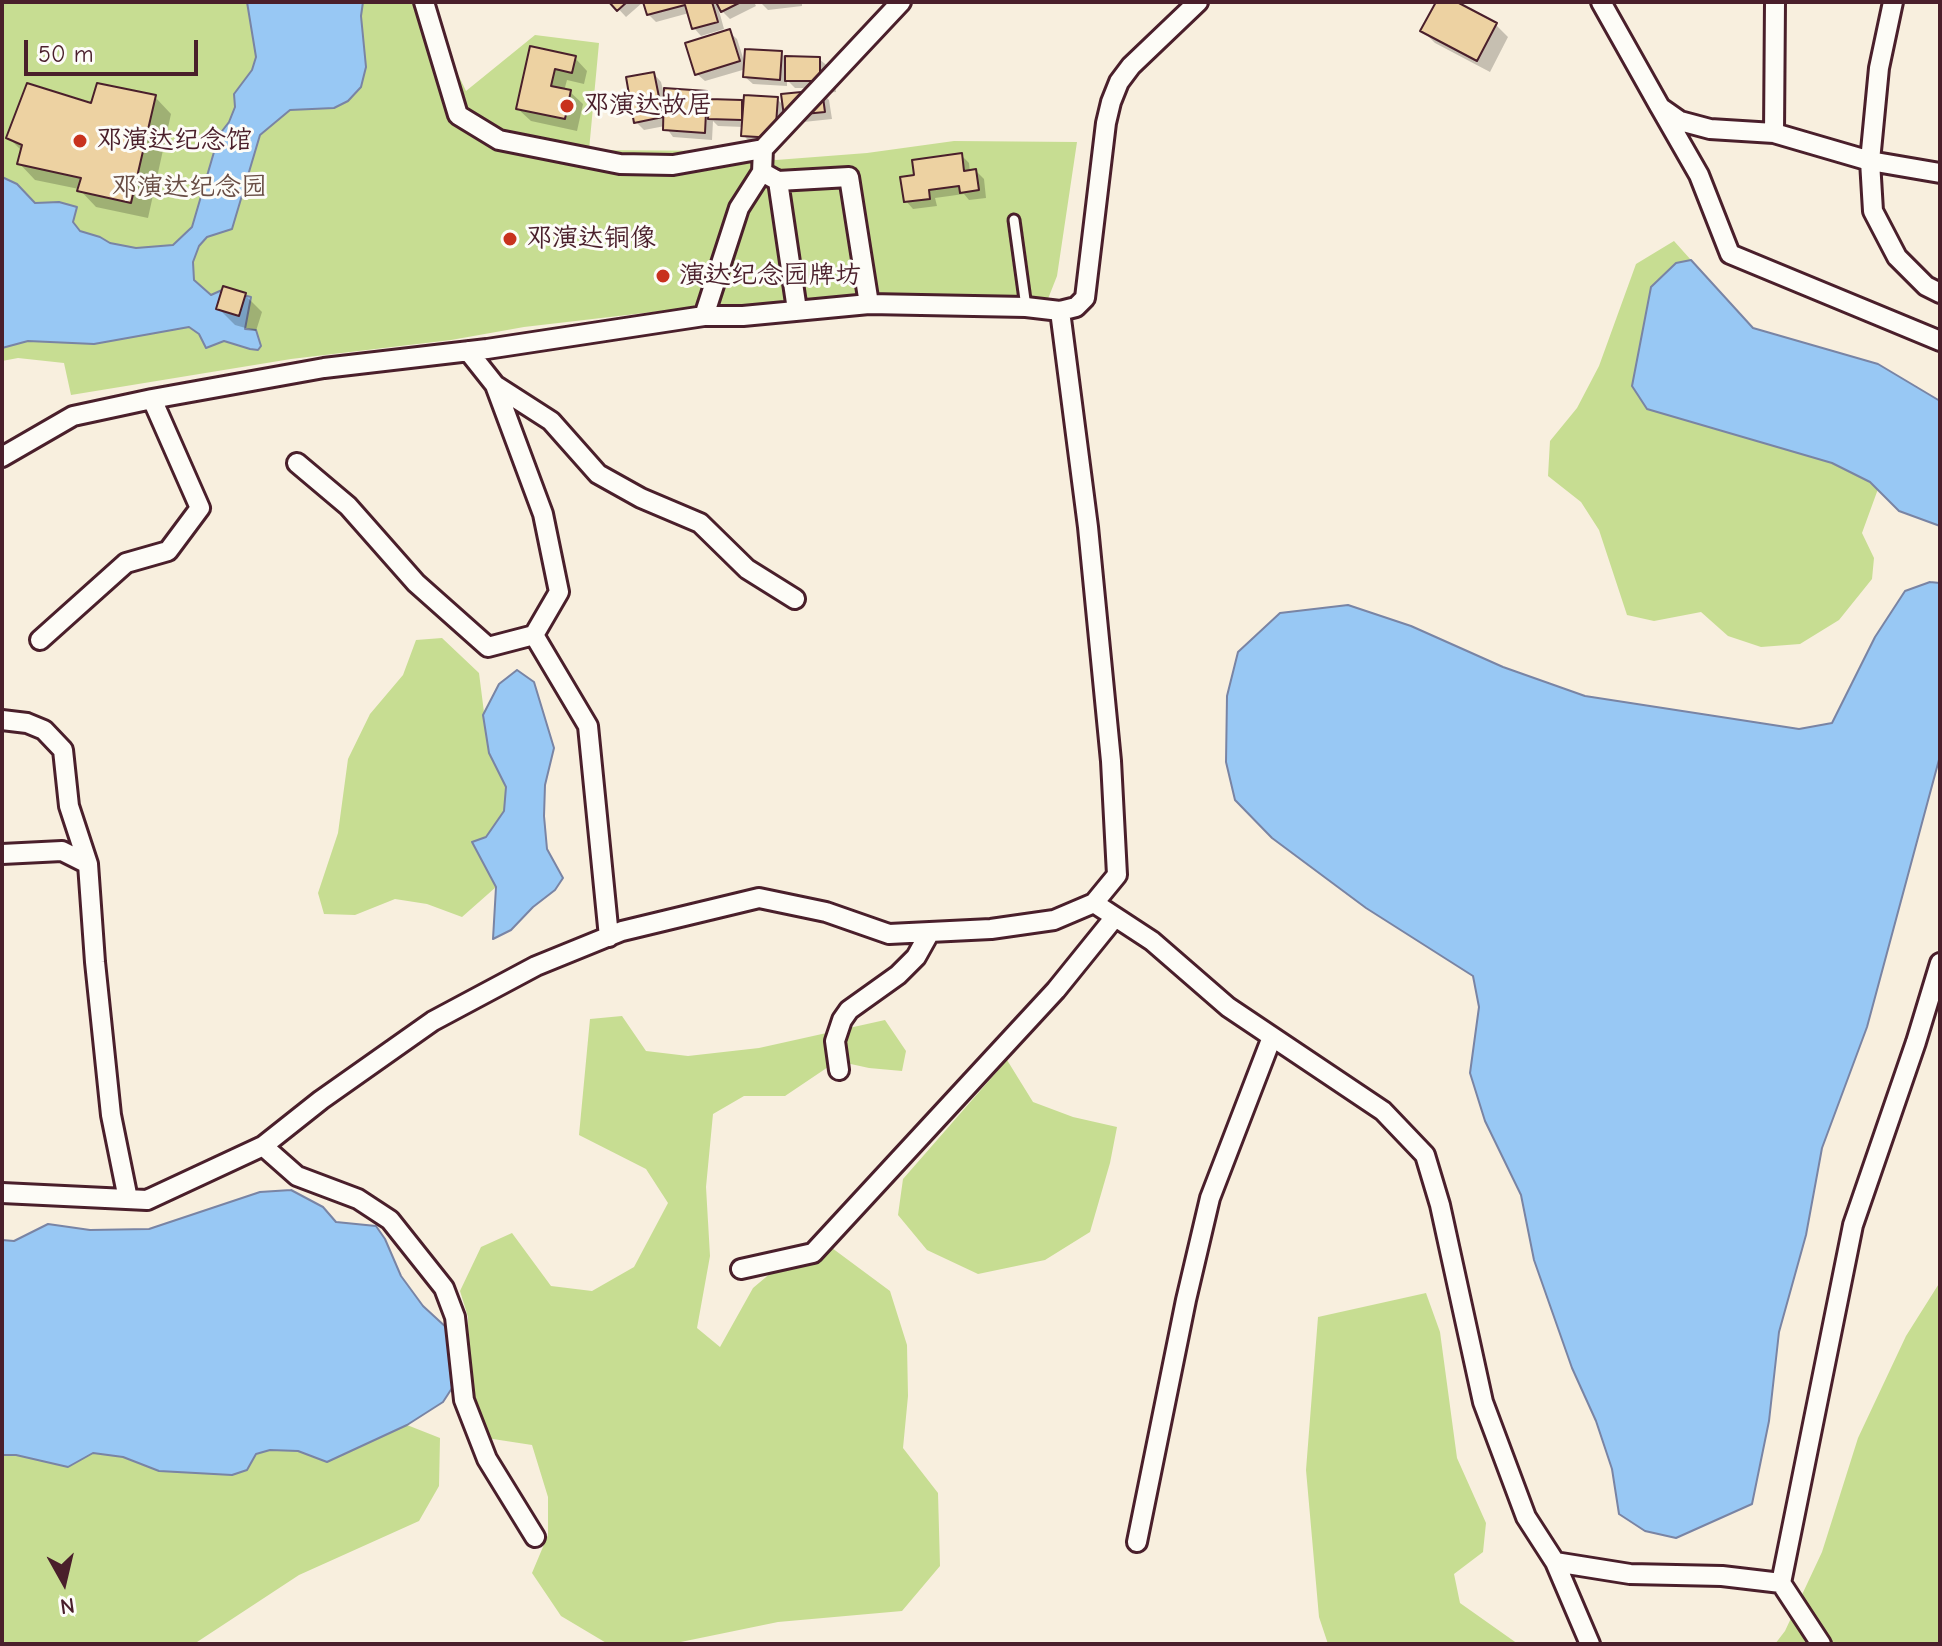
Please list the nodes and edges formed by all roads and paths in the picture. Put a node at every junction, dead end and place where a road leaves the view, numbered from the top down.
1 (424, 2) edge
2 (901, 2) edge
3 (1198, 2) edge
4 (1601, 2) edge
5 (1775, 2) edge
6 (1893, 2) edge
7 (1660, 107) junction
8 (1774, 133) junction
9 (763, 149) junction
10 (1870, 161) junction
11 (1940, 173) edge
12 (770, 177) junction
13 (1014, 220) dead end
14 (1940, 293) edge
15 (869, 304) junction
16 (1026, 307) junction
17 (797, 310) junction
18 (1060, 311) junction
19 (704, 316) junction
20 (1940, 341) edge
21 (468, 351) junction
22 (495, 385) junction
23 (152, 399) junction
24 (2, 457) edge
25 (297, 463) dead end
26 (795, 599) dead end
27 (534, 635) junction
28 (40, 640) dead end
29 (2, 720) edge
30 (2, 854) edge
31 (88, 864) junction
32 (1094, 903) junction
33 (1115, 917) junction
34 (930, 932) junction
35 (609, 937) junction
36 (1940, 963) edge
37 (1272, 1037) junction
38 (839, 1070) dead end
39 (263, 1146) junction
40 (2, 1193) edge
41 (128, 1199) junction
42 (741, 1269) dead end
43 (535, 1537) dead end
44 (1137, 1542) dead end
45 (1555, 1562) junction
46 (1781, 1583) junction
47 (1590, 1644) edge
48 (1821, 1644) edge

1 - 9 street
2 - 9 street
3 - 18 street
4 - 7 street
5 - 8 street
6 - 10 street
7 - 8 street
7 - 20 street
8 - 10 street
9 - 12 street
10 - 11 street
10 - 14 street
12 - 15 street
12 - 17 street
12 - 19 street
13 - 16 lane
15 - 16 street
15 - 17 street
16 - 18 street
17 - 19 street
18 - 32 street
19 - 21 street
21 - 22 street
21 - 23 street
22 - 26 street
22 - 27 street
23 - 24 street
23 - 28 street
25 - 27 street
27 - 35 street
29 - 31 street
30 - 31 street
31 - 41 street
32 - 33 street
32 - 34 street
33 - 37 street
33 - 42 street
34 - 35 street
34 - 38 street
35 - 39 street
36 - 46 street
37 - 44 street
37 - 45 street
39 - 41 street
39 - 43 street
40 - 41 street
45 - 46 street
45 - 47 street
46 - 48 street

